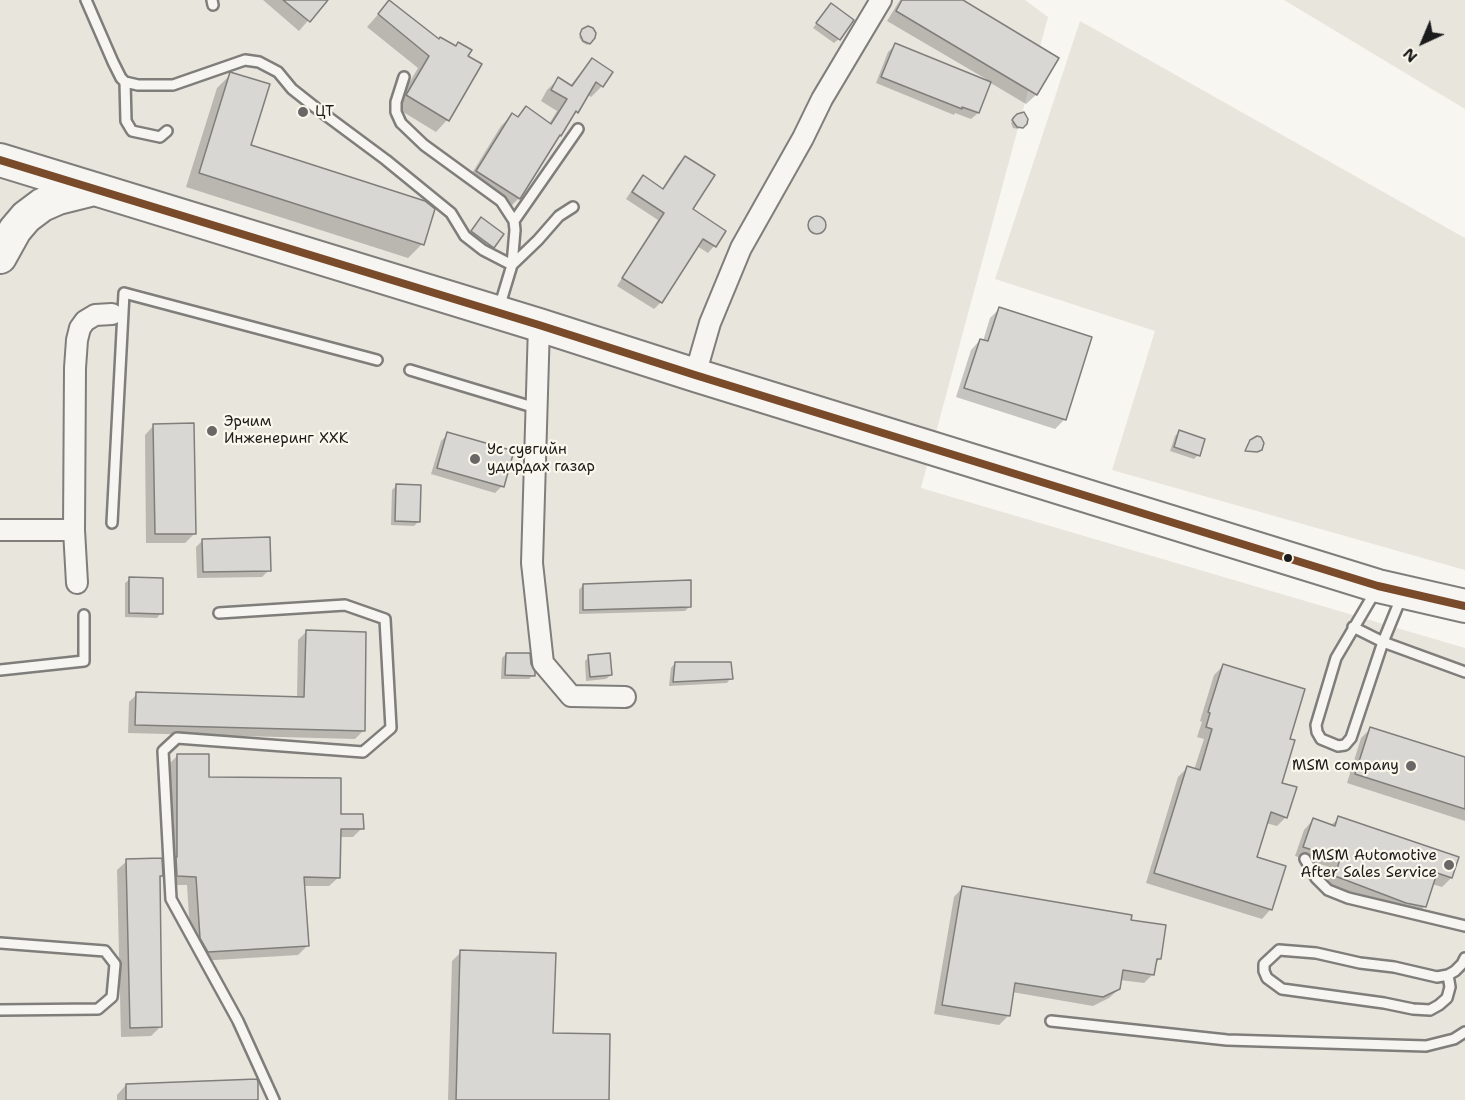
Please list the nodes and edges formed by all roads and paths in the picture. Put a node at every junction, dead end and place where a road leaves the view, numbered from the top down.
1 (86, 0) edge
2 (881, 0) edge
3 (404, 77) dead end
4 (125, 82) junction
5 (578, 129) dead end
6 (167, 131) dead end
7 (0, 160) edge
8 (95, 189) junction
9 (573, 207) dead end
10 (514, 221) junction
11 (0, 257) edge
12 (512, 265) junction
13 (498, 313) junction
14 (112, 314) dead end
15 (539, 325) junction
16 (377, 360) dead end
17 (410, 370) dead end
18 (695, 375) junction
19 (536, 408) junction
20 (112, 523) dead end
21 (0, 530) edge
22 (74, 530) junction
23 (77, 583) dead end
24 (1390, 591) junction
25 (1465, 606) edge
26 (219, 613) dead end
27 (84, 615) dead end
28 (1465, 620) edge
29 (1353, 627) junction
30 (1383, 642) junction
31 (0, 670) edge
32 (1465, 672) edge
33 (626, 697) dead end
34 (1305, 860) dead end
35 (1465, 926) edge
36 (0, 943) edge
37 (1465, 958) edge
38 (1448, 975) junction
39 (0, 1010) edge
40 (1051, 1021) dead end
41 (1465, 1032) edge
42 (273, 1100) edge

1 - 4 lane
2 - 18 street
3 - 10 lane
4 - 6 lane
4 - 12 lane
5 - 10 lane
7 - 8 highway
8 - 11 highway
8 - 13 highway
9 - 12 lane
10 - 12 lane
12 - 13 lane
13 - 15 highway
14 - 22 street
15 - 18 highway
15 - 19 street
16 - 20 lane
17 - 19 lane
18 - 24 highway
19 - 33 street
21 - 22 street
22 - 23 street
24 - 25 highway
24 - 28 highway
24 - 29 lane
24 - 30 lane
26 - 42 lane
27 - 31 lane
29 - 30 lane
29 - 30 lane
30 - 32 lane
34 - 35 lane
36 - 39 lane
37 - 38 lane
38 - 38 lane
40 - 41 lane

